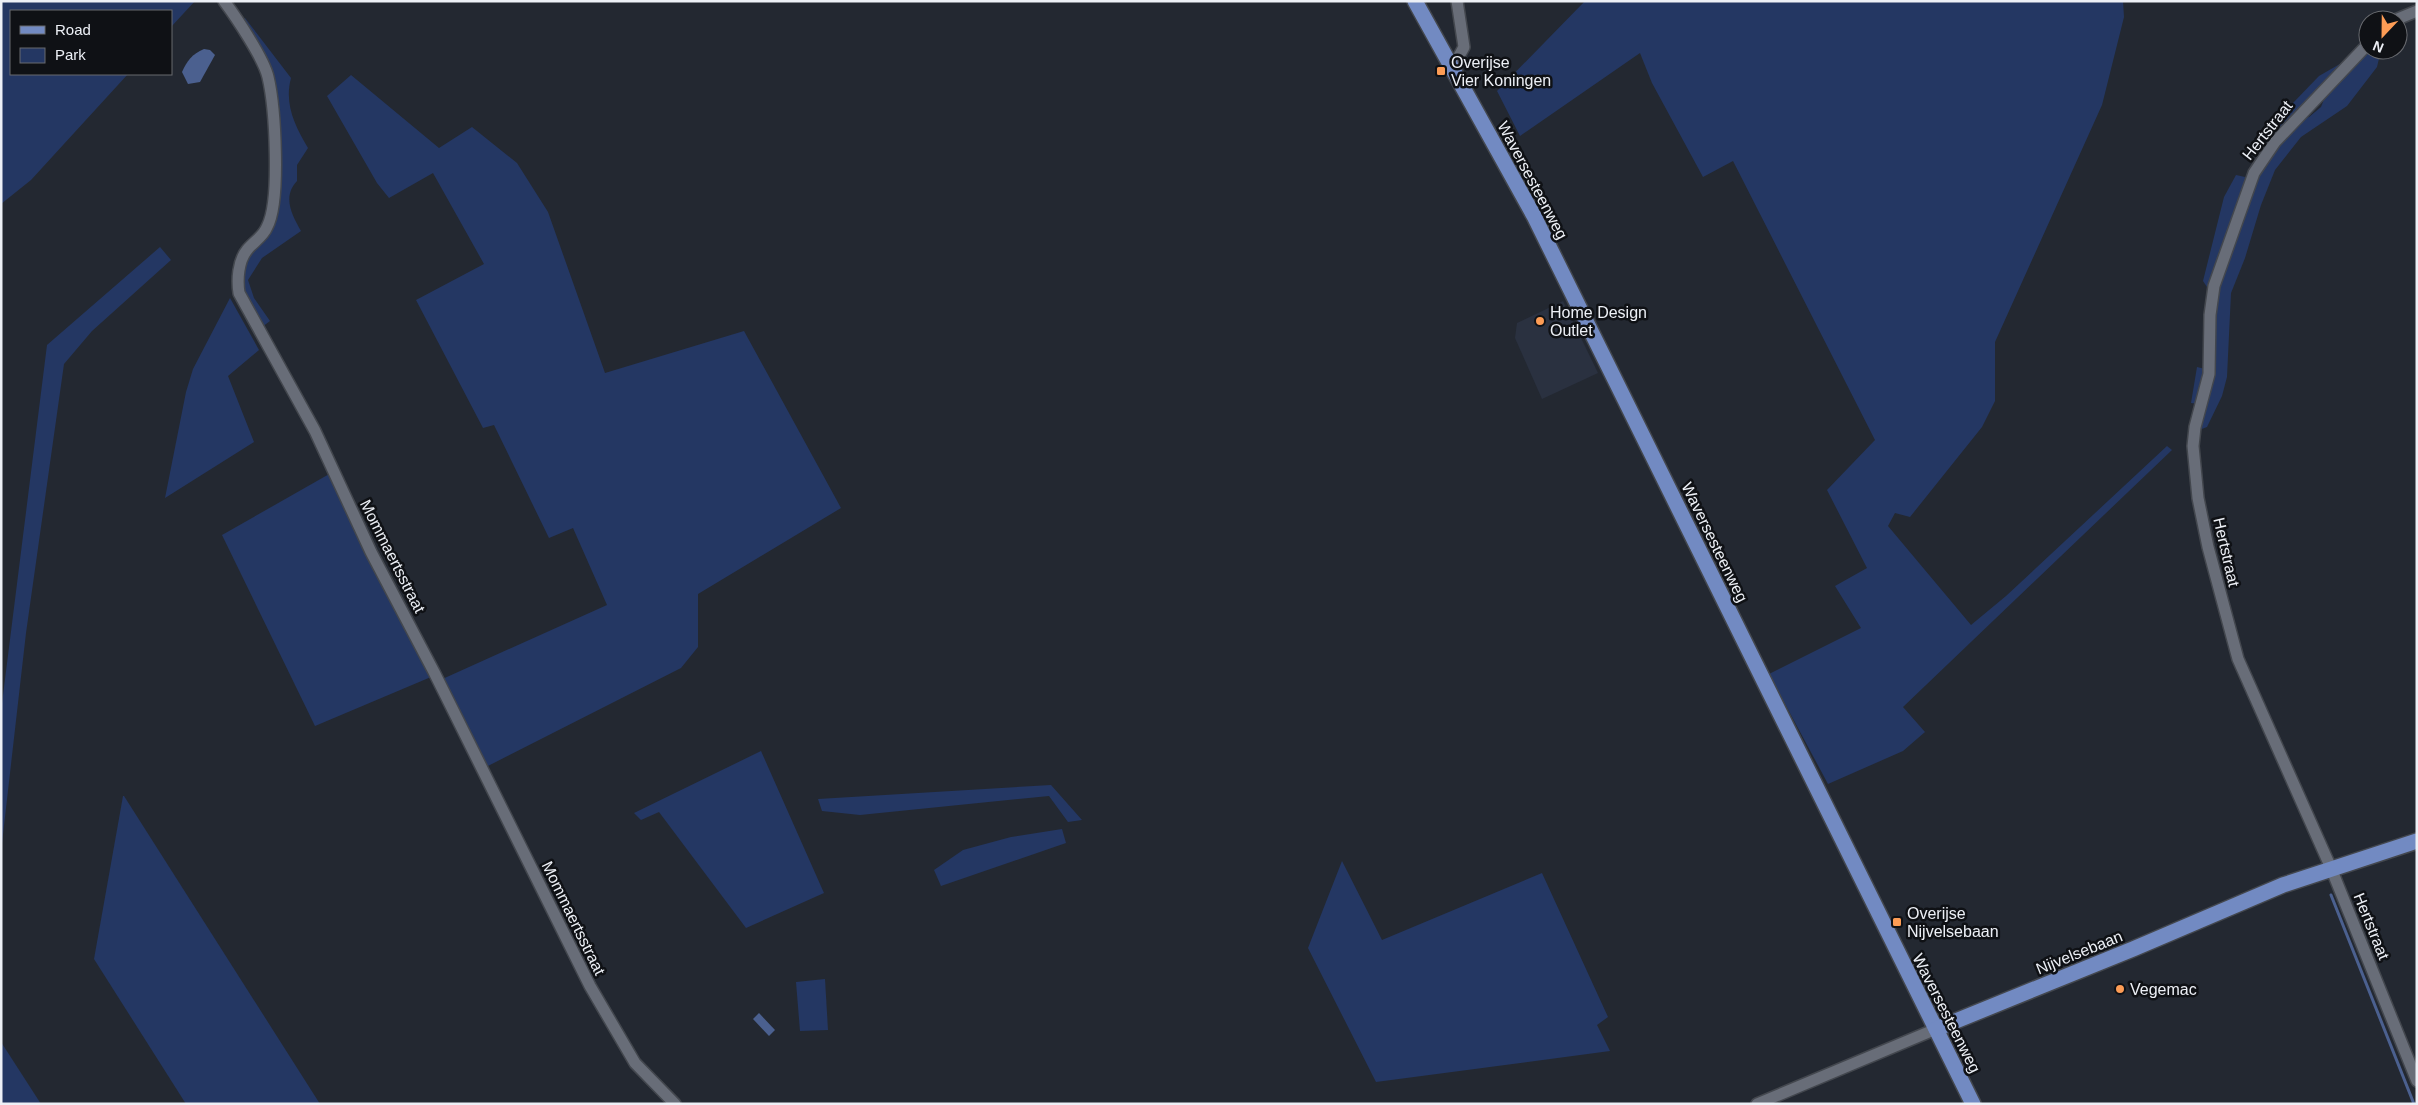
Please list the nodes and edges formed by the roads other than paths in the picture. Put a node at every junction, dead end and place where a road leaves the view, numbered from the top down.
1 (224, 1) edge
2 (1415, 1) edge
3 (1457, 1) edge
4 (2358, 55) edge
5 (1450, 63) junction
6 (2417, 841) edge
7 (2331, 868) junction
8 (1936, 1029) junction
9 (2417, 1081) edge
10 (675, 1104) edge
11 (1757, 1104) edge
12 (1973, 1104) edge

1 - 10 street, Mommaertsstraat
2 - 5 main road, Waversesteenweg
3 - 5 street
4 - 7 street, Hertstraat
5 - 8 main road, Waversesteenweg
6 - 7 main road, Nijvelsebaan
7 - 8 main road, Nijvelsebaan
7 - 9 street, Hertstraat
8 - 11 street, Nijvelsebaan
8 - 12 main road, Waversesteenweg

